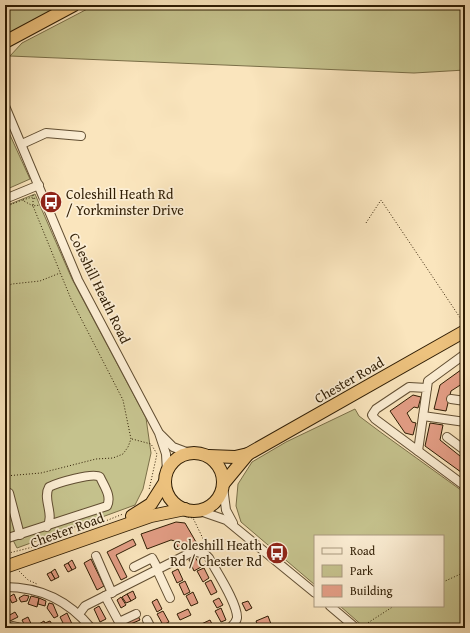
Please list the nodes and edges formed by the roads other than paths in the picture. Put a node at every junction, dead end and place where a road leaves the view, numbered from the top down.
1 (74, 5) edge
2 (5, 42) edge
3 (5, 106) edge
4 (81, 136) dead end
5 (22, 144) junction
6 (39, 185) junction
7 (5, 199) edge
8 (465, 332) edge
9 (465, 354) edge
10 (426, 388) junction
11 (451, 399) dead end
12 (465, 401) edge
13 (423, 416) junction
14 (465, 422) edge
15 (159, 433) junction
16 (447, 437) dead end
17 (464, 449) edge
18 (418, 451) junction
19 (189, 453) junction
20 (248, 454) junction
21 (209, 456) junction
22 (166, 477) junction
23 (224, 485) junction
24 (465, 486) edge
25 (9, 493) dead end
26 (200, 511) junction
27 (184, 512) junction
28 (47, 527) junction
29 (235, 527) junction
30 (20, 535) junction
31 (5, 539) edge
32 (96, 556) dead end
33 (5, 562) edge
34 (5, 567) edge
35 (134, 567) dead end
36 (157, 570) junction
37 (5, 587) edge
38 (314, 592) edge
39 (109, 595) junction
40 (170, 598) dead end
41 (331, 607) edge
42 (79, 614) junction
43 (136, 614) dead end
44 (91, 628) edge
45 (230, 628) edge
46 (358, 628) edge

1 - 2 highway
3 - 5 street, Coleshill Heath Road
4 - 5 street
5 - 6 street, Coleshill Heath Road
6 - 7 street
6 - 15 street, Coleshill Heath Road
8 - 20 highway, Chester Road
9 - 10 street
10 - 13 street
10 - 18 street
11 - 12 street
13 - 14 street
13 - 18 street
15 - 19 street, Coleshill Heath Road
15 - 22 street, Coleshill Heath Road
16 - 17 street
18 - 24 street
19 - 21 highway
19 - 22 highway
20 - 21 highway, Chester Road
20 - 23 highway, Chester Road
21 - 23 highway
22 - 27 highway
22 - 33 highway, Chester Road
23 - 26 highway
23 - 29 street
25 - 30 street
26 - 27 highway
26 - 29 street
27 - 34 highway, Chester Road
28 - 28 street
28 - 30 street
29 - 38 street
30 - 31 street
32 - 39 street
35 - 36 street
36 - 39 street
36 - 40 street
36 - 45 street
37 - 42 street
39 - 42 street
39 - 43 street
41 - 46 street
42 - 44 street

